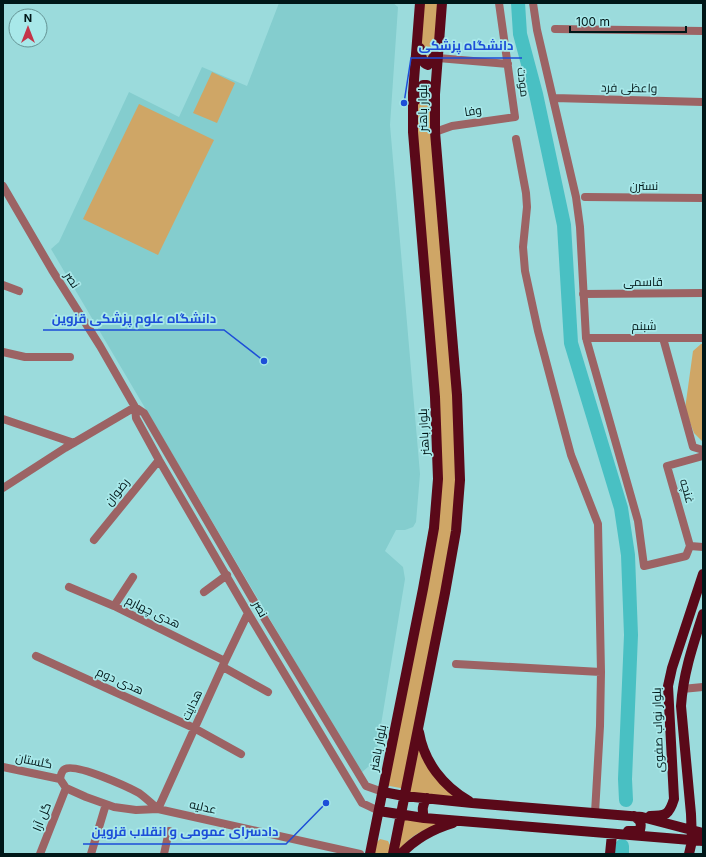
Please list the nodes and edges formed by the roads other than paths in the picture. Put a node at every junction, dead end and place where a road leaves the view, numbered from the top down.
1 (420, 3) edge
2 (442, 3) edge
3 (499, 3) edge
4 (533, 3) edge
5 (555, 29) dead end
6 (418, 30) junction
7 (703, 31) edge
8 (440, 32) junction
9 (438, 58) junction
10 (508, 64) junction
11 (554, 98) junction
12 (703, 102) edge
13 (435, 116) junction
14 (413, 117) junction
15 (515, 117) joint
16 (435, 132) junction
17 (516, 139) dead end
18 (3, 186) edge
19 (5, 197) edge
20 (585, 197) dead end
21 (703, 198) edge
22 (3, 285) edge
23 (19, 291) dead end
24 (703, 293) edge
25 (583, 294) junction
26 (586, 338) junction
27 (663, 338) junction
28 (703, 338) edge
29 (3, 352) edge
30 (70, 357) dead end
31 (136, 407) junction
32 (3, 419) edge
33 (74, 443) junction
34 (703, 450) edge
35 (703, 456) edge
36 (159, 460) junction
37 (3, 488) edge
38 (94, 540) dead end
39 (690, 546) junction
40 (703, 547) edge
41 (703, 574) edge
42 (227, 575) junction
43 (133, 577) dead end
44 (69, 588) dead end
45 (204, 592) dead end
46 (114, 606) junction
47 (248, 612) junction
48 (703, 614) edge
49 (36, 656) dead end
50 (224, 664) junction
51 (456, 664) dead end
52 (601, 672) junction
53 (703, 687) edge
54 (682, 689) junction
55 (268, 692) dead end
56 (194, 728) junction
57 (418, 728) junction
58 (671, 746) junction
59 (241, 754) dead end
60 (3, 767) edge
61 (60, 779) junction
62 (66, 788) junction
63 (382, 792) junction
64 (404, 796) junction
65 (427, 798) junction
66 (472, 803) junction
67 (106, 804) junction
68 (689, 804) junction
69 (158, 809) junction
70 (379, 811) junction
71 (595, 813) junction
72 (401, 815) junction
73 (638, 816) junction
74 (424, 818) junction
75 (460, 821) junction
76 (557, 829) junction
77 (169, 831) dead end
78 (703, 833) edge
79 (615, 834) junction
80 (692, 836) junction
81 (703, 841) edge
82 (40, 854) edge
83 (91, 854) edge
84 (164, 854) edge
85 (360, 854) edge
86 (370, 854) edge
87 (393, 854) edge
88 (401, 854) edge
89 (610, 854) edge
90 (689, 854) edge

1 - 6 main road, بلوار باهنر
2 - 8 main road, بلوار باهنر
3 - 10 street, مودت
4 - 11 street
5 - 7 street
6 - 8 main road
6 - 14 main road, بلوار باهنر
8 - 9 main road, بلوار باهنر
9 - 10 street
9 - 13 main road, بلوار باهنر
10 - 15 street, مودت
11 - 12 street, واعظی فرد
11 - 25 street
13 - 14 main road
13 - 16 main road, بلوار باهنر
14 - 63 main road, بلوار باهنر
15 - 16 street, وفا
16 - 57 main road, بلوار باهنر
17 - 52 street
18 - 19 street, نصر
19 - 31 street, نصر
20 - 21 street, نسترن
22 - 23 street
24 - 25 street, قاسمی
25 - 26 street
26 - 27 street, شبنم
26 - 39 street
27 - 28 street, شبنم
27 - 34 street
29 - 30 street
31 - 33 street
31 - 36 street, نصر
31 - 63 street, نصر
32 - 33 street
33 - 37 street
35 - 39 street, غنچه
36 - 38 street, رضوان
36 - 42 street, نصر
39 - 40 street
41 - 58 main road, بلوار نواب صفوی
42 - 45 street
42 - 47 street, نصر
43 - 46 street
44 - 46 street, هدی چهارم
46 - 50 street, هدی چهارم
47 - 50 street, هدایت
47 - 70 street, نصر
48 - 54 main road, بلوار نواب صفوی
49 - 56 street, هدی دوم
50 - 55 street, هدی چهارم
50 - 56 street, هدایت
51 - 52 street
52 - 71 street
53 - 54 street
54 - 68 main road, بلوار نواب صفوی
56 - 59 street, هدی دوم
56 - 69 street, هدایت
57 - 64 main road, بلوار باهنر
57 - 66 main road
58 - 68 main road
58 - 73 main road, بلوار نواب صفوی
60 - 61 street, گلستان
61 - 62 street
61 - 69 street
62 - 67 street
62 - 82 street, گل آرا
63 - 64 main road
63 - 70 main road, بلوار باهنر
64 - 65 main road
64 - 72 main road, بلوار باهنر
65 - 66 main road
65 - 74 main road
66 - 71 main road
67 - 69 street
67 - 83 street
68 - 80 main road, بلوار نواب صفوی
69 - 85 street, عدلیه
70 - 72 main road
70 - 86 main road, بلوار باهنر
71 - 73 main road
72 - 74 main road
72 - 87 main road, بلوار باهنر
73 - 76 main road
73 - 80 main road
74 - 75 main road
75 - 76 main road
75 - 88 main road
76 - 79 main road
77 - 84 street
78 - 80 main road
79 - 80 main road
79 - 89 main road
80 - 81 main road
80 - 90 main road, بلوار نواب صفوی

